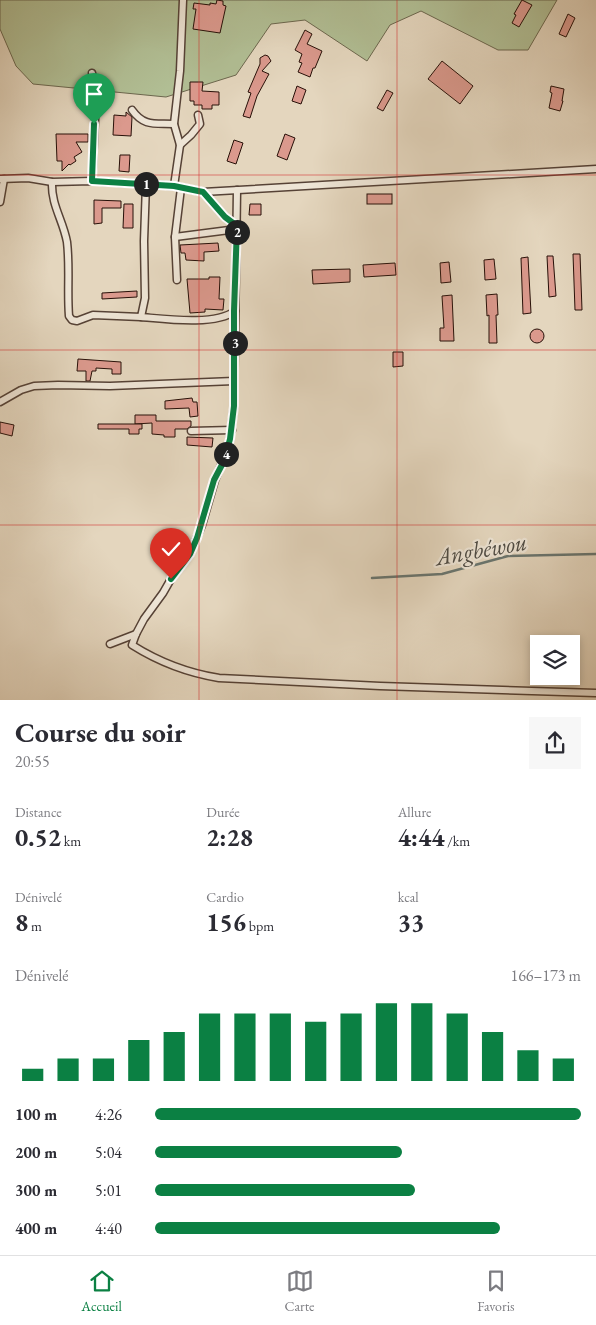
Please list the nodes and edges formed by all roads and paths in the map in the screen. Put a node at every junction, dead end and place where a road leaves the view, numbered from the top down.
1 (183, 0) edge
2 (92, 73) dead end
3 (132, 110) dead end
4 (198, 115) dead end
5 (174, 124) junction
6 (180, 146) junction
7 (596, 169) edge
8 (2, 179) edge
9 (92, 181) junction
10 (52, 182) junction
11 (146, 184) junction
12 (177, 187) junction
13 (237, 190) junction
14 (203, 192) junction
15 (0, 202) edge
16 (237, 228) junction
17 (175, 237) junction
18 (177, 280) dead end
19 (234, 311) junction
20 (141, 317) junction
21 (234, 381) junction
22 (0, 402) edge
23 (232, 430) junction
24 (192, 432) dead end
25 (136, 634) junction
26 (110, 644) dead end
27 (596, 693) edge

1 - 5 street
2 - 9 street
3 - 5 street
4 - 6 street
5 - 6 street
6 - 12 street
7 - 13 street
8 - 10 street
8 - 15 street
9 - 10 street
9 - 11 street
10 - 20 street
11 - 12 street
11 - 20 street
12 - 14 street
12 - 17 street
13 - 14 street
13 - 16 street
14 - 16 street
16 - 17 street
16 - 19 street
17 - 18 street
19 - 20 street
19 - 21 street
21 - 22 street
21 - 23 street
23 - 24 street
23 - 25 street
25 - 26 street
25 - 27 street

